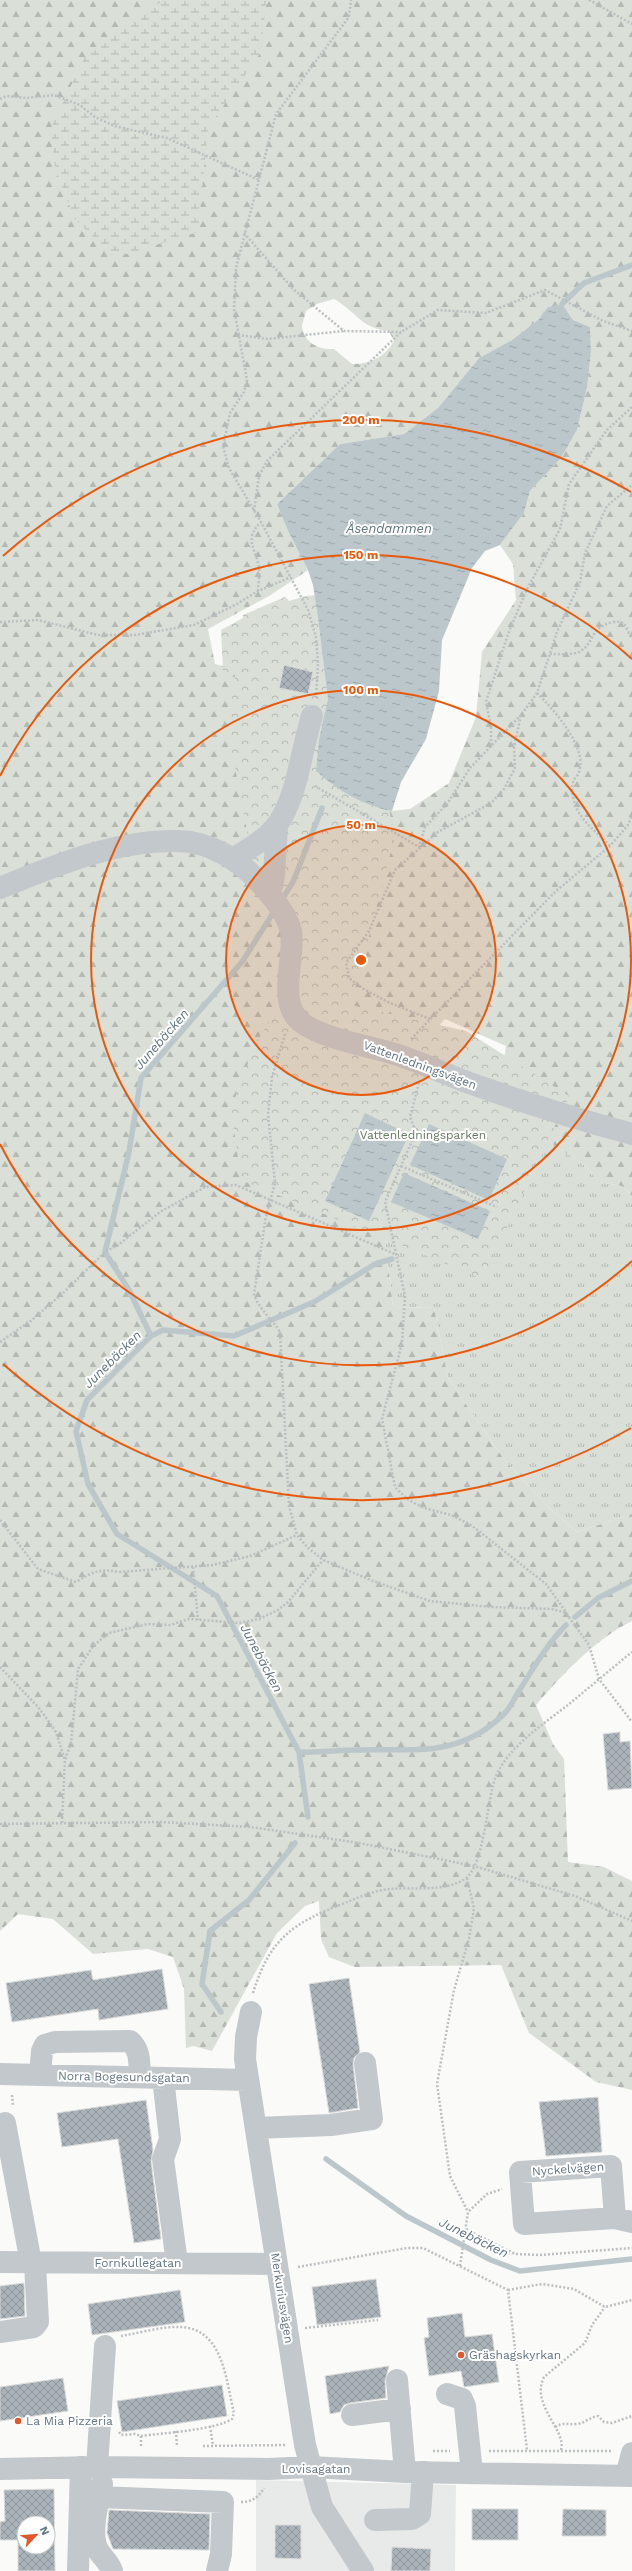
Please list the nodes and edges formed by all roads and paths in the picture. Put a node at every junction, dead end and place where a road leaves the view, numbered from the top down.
1 (351, 0) edge
2 (589, 0) edge
3 (632, 24) edge
4 (0, 99) edge
5 (259, 180) junction
6 (244, 233) junction
7 (344, 331) junction
8 (632, 331) edge
9 (401, 332) junction
10 (238, 335) junction
11 (632, 407) edge
12 (632, 485) edge
13 (254, 512) junction
14 (261, 522) junction
15 (291, 577) junction
16 (258, 591) junction
17 (0, 622) edge
18 (632, 633) edge
19 (550, 654) junction
20 (537, 693) junction
21 (521, 715) junction
22 (312, 716) joint
23 (491, 745) junction
24 (312, 782) dead end
25 (632, 816) edge
26 (277, 825) junction
27 (610, 846) junction
28 (419, 847) junction
29 (233, 859) junction
30 (0, 888) edge
31 (270, 895) junction
32 (293, 1010) junction
33 (430, 1019) junction
34 (399, 1055) junction
35 (423, 1066) junction
36 (632, 1134) edge
37 (401, 1166) junction
38 (270, 1199) junction
39 (497, 1207) dead end
40 (397, 1256) junction
41 (0, 1342) edge
42 (0, 1520) edge
43 (297, 1535) junction
44 (322, 1560) junction
45 (193, 1567) junction
46 (566, 1613) junction
47 (198, 1620) junction
48 (632, 1652) edge
49 (0, 1667) edge
50 (599, 1679) junction
51 (632, 1722) edge
52 (65, 1760) junction
53 (62, 1823) junction
54 (0, 1824) edge
55 (474, 1866) junction
56 (467, 1878) junction
57 (632, 1921) edge
58 (251, 2012) joint
59 (365, 2063) dead end
60 (5, 2074) edge
61 (40, 2075) junction
62 (140, 2077) junction
63 (163, 2078) junction
64 (248, 2080) junction
65 (5, 2123) joint
66 (256, 2128) junction
67 (521, 2186) junction
68 (468, 2212) junction
69 (624, 2220) edge
70 (466, 2229) junction
71 (632, 2248) edge
72 (0, 2262) edge
73 (33, 2263) junction
74 (177, 2263) junction
75 (460, 2266) junction
76 (277, 2267) junction
77 (508, 2290) junction
78 (632, 2300) edge
79 (605, 2307) junction
80 (378, 2320) dead end
81 (287, 2331) junction
82 (0, 2332) edge
83 (105, 2346) joint
84 (397, 2380) dead end
85 (447, 2394) dead end
86 (400, 2408) junction
87 (352, 2415) dead end
88 (632, 2416) edge
89 (210, 2426) junction
90 (555, 2427) junction
91 (176, 2431) junction
92 (213, 2446) dead end
93 (177, 2447) dead end
94 (141, 2448) dead end
95 (527, 2450) dead end
96 (561, 2450) dead end
97 (632, 2453) edge
98 (95, 2467) junction
99 (310, 2467) junction
100 (268, 2469) junction
101 (0, 2470) edge
102 (414, 2472) junction
103 (472, 2473) junction
104 (629, 2476) edge
105 (98, 2497) junction
106 (223, 2502) junction
107 (375, 2520) dead end
108 (78, 2571) edge
109 (112, 2571) edge
110 (217, 2571) edge
111 (363, 2571) edge

1 - 5 path
2 - 3 path
4 - 5 path
5 - 6 path
6 - 7 path
6 - 10 path
7 - 9 path
7 - 10 path
8 - 9 path
9 - 13 path
10 - 13 path
11 - 23 path
12 - 19 path
13 - 14 path
14 - 15 path
14 - 16 path
15 - 16 path
15 - 22 path
16 - 17 path
18 - 19 path
19 - 20 path
20 - 21 path
20 - 27 path
21 - 23 path
21 - 28 path
22 - 26 street
23 - 28 path
24 - 28 path
25 - 27 path
26 - 29 street
26 - 31 street
27 - 33 path
28 - 33 path
29 - 30 street, Vattenledningsvägen
29 - 31 street, Vattenledningsvägen
31 - 32 street, Vattenledningsvägen
32 - 34 street, Vattenledningsvägen
32 - 38 path
33 - 34 path
34 - 35 street, Vattenledningsvägen
35 - 36 street, Vattenledningsvägen
35 - 37 path
37 - 39 path
37 - 40 path
38 - 40 path
38 - 41 path
38 - 43 path
40 - 46 path
42 - 45 path
43 - 44 path
43 - 45 path
44 - 46 path
44 - 47 path
45 - 47 path
46 - 50 path
47 - 52 path
48 - 50 path
49 - 52 path
50 - 51 path
50 - 55 path
52 - 53 path
53 - 54 path
53 - 55 path
55 - 56 path
55 - 57 path
56 - 58 path
56 - 68 path
58 - 64 street, Merkuriusvägen
59 - 66 street
60 - 61 street, Norra Bogesundsgatan
60 - 65 path
61 - 62 street, Norra Bogesundsgatan
61 - 62 street
62 - 63 street, Norra Bogesundsgatan
63 - 64 street, Norra Bogesundsgatan
63 - 74 street
64 - 66 street, Merkuriusvägen
65 - 73 street
66 - 76 street, Merkuriusvägen
67 - 68 path
67 - 69 street, Nyckelvägen
67 - 69 street, Nyckelvägen
68 - 70 path
70 - 71 path
70 - 75 path
72 - 73 street, Fornkullegatan
73 - 74 street, Fornkullegatan
73 - 82 street
74 - 76 street, Fornkullegatan
75 - 76 path
75 - 77 path
76 - 81 street, Merkuriusvägen
77 - 79 path
77 - 95 path
78 - 79 path
79 - 90 path
80 - 81 path
81 - 99 street, Merkuriusvägen
83 - 89 path
83 - 98 street
84 - 86 street
85 - 103 street
86 - 87 street
86 - 102 street
88 - 90 path
89 - 91 path
89 - 92 path
90 - 96 path
91 - 93 path
91 - 94 path
97 - 104 street
98 - 100 street, Lovisagatan
98 - 101 street, Lovisagatan
98 - 105 street
98 - 108 street
99 - 100 street, Lovisagatan
99 - 102 street, Lovisagatan
99 - 111 street, Merkuriusvägen
100 - 106 path
102 - 103 street, Lovisagatan
102 - 107 street
103 - 104 street, Lovisagatan
105 - 106 street
105 - 109 street
106 - 110 street

